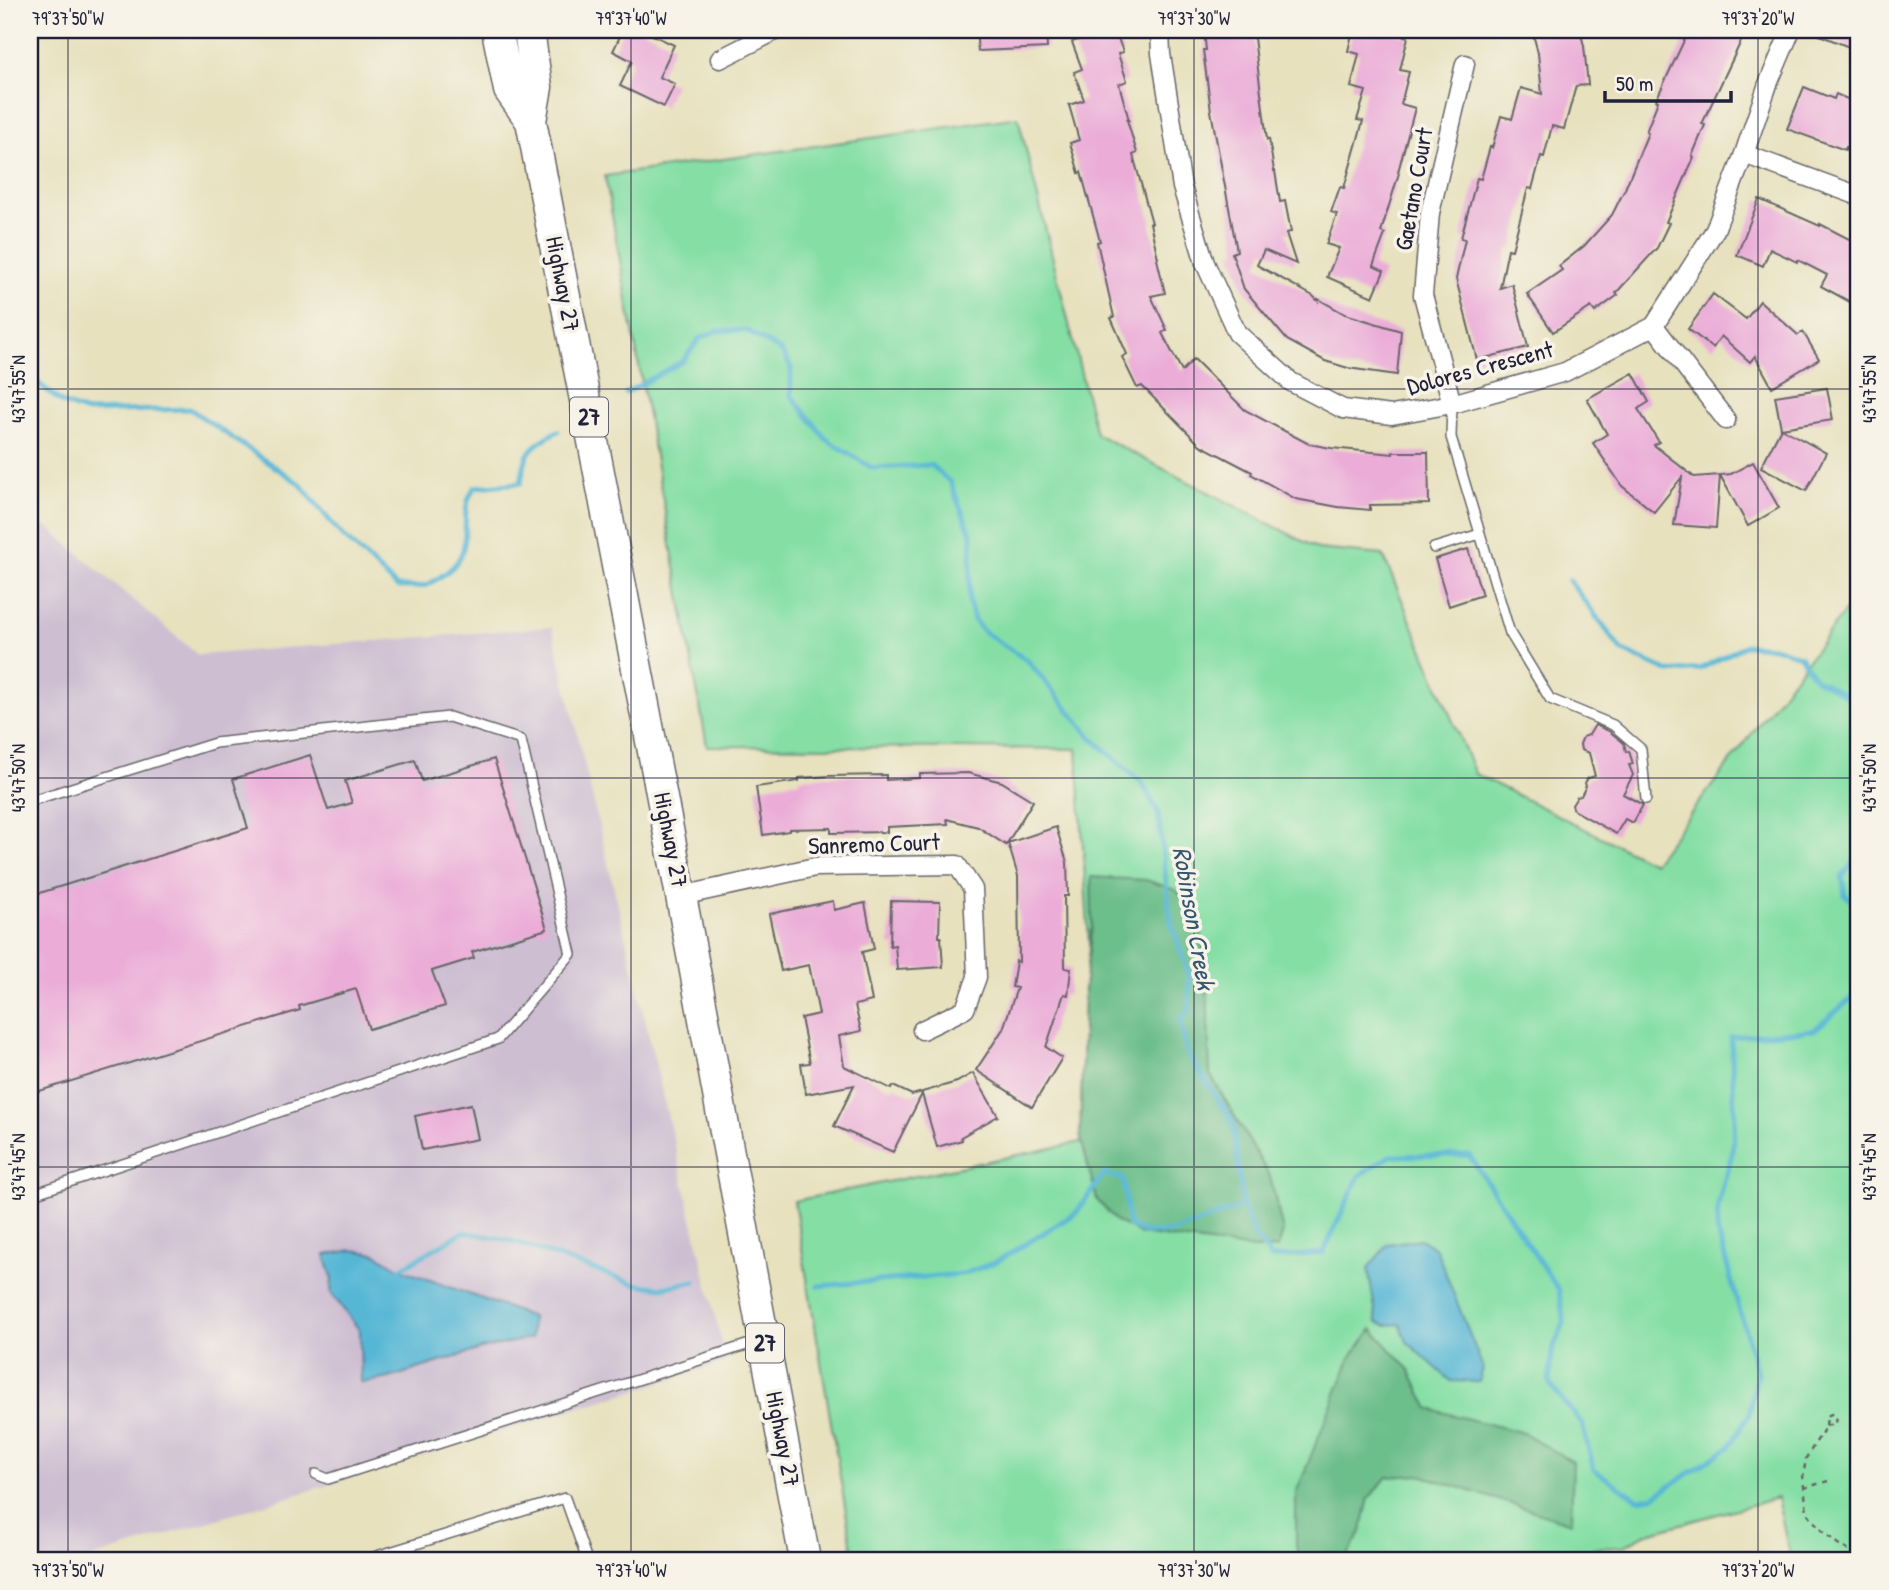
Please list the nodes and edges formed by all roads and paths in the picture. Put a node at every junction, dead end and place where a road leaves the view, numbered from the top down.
1 (498, 30) edge
2 (528, 30) edge
3 (777, 30) edge
4 (1160, 30) edge
5 (1790, 30) edge
6 (720, 59) dead end
7 (1465, 64) dead end
8 (531, 121) junction
9 (1744, 154) junction
10 (1859, 196) edge
11 (1654, 327) junction
12 (1452, 404) junction
13 (1726, 420) dead end
14 (1480, 534) junction
15 (1434, 548) dead end
16 (1646, 799) dead end
17 (30, 801) edge
18 (681, 896) junction
19 (922, 1030) dead end
20 (30, 1195) edge
21 (764, 1339) junction
22 (1826, 1426) dead end
23 (316, 1474) dead end
24 (1828, 1481) dead end
25 (1804, 1488) junction
26 (1859, 1557) edge
27 (375, 1559) edge
28 (364, 1560) edge
29 (587, 1560) edge
30 (806, 1560) edge

1 - 8 main road, Highway 27 / 27
2 - 8 main road, Highway 27 / 27
3 - 6 street
4 - 12 street, Dolores Crescent
5 - 9 street
7 - 12 street, Gaetano Court
8 - 18 main road, Highway 27 / 27
9 - 10 street
9 - 11 street
11 - 12 street, Dolores Crescent
11 - 13 street
12 - 14 lane
14 - 15 lane
14 - 16 lane
17 - 20 lane
18 - 19 street, Sanremo Court
18 - 21 main road, Highway 27 / 27
21 - 23 lane
21 - 30 main road, Highway 27 / 27
22 - 25 path
24 - 25 path
25 - 26 path
27 - 28 lane
27 - 29 lane

